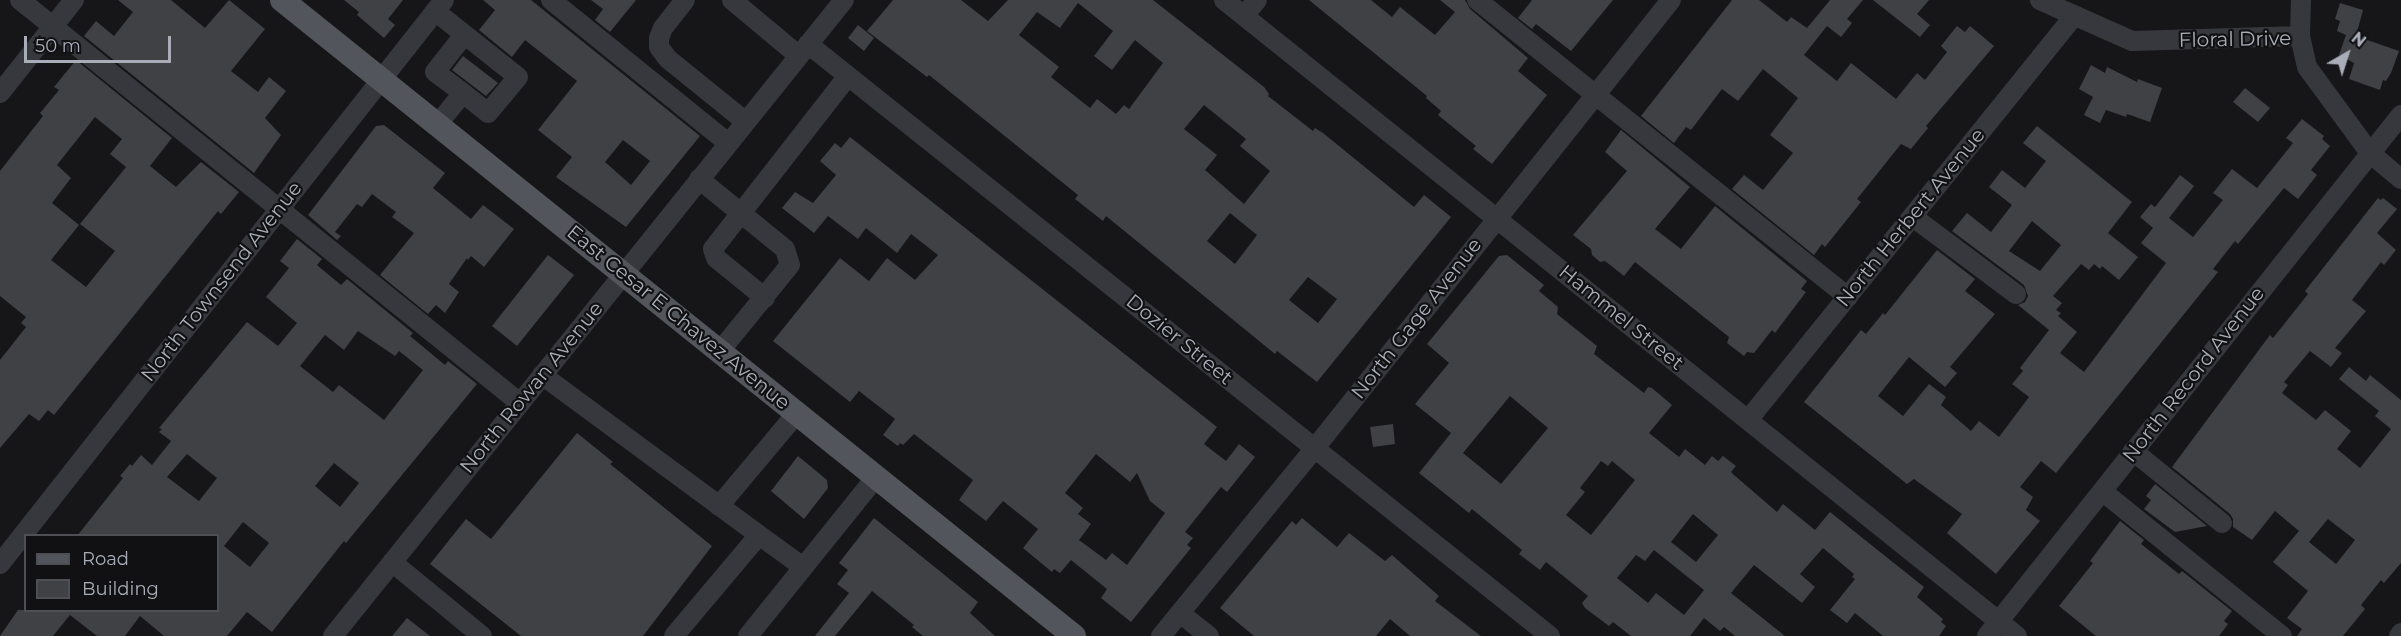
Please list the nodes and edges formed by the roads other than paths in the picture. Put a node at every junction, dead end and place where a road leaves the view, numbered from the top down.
1 (20, 0) edge
2 (74, 0) edge
3 (282, 0) edge
4 (551, 0) edge
5 (685, 0) edge
6 (732, 0) edge
7 (844, 0) edge
8 (1224, 0) edge
9 (1257, 0) edge
10 (1477, 0) edge
11 (1671, 0) edge
12 (2040, 0) edge
13 (2301, 0) edge
14 (440, 5) edge
15 (1244, 16) junction
16 (2074, 16) junction
17 (53, 27) junction
18 (464, 35) junction
19 (2300, 36) junction
20 (804, 50) junction
21 (848, 76) junction
22 (381, 80) junction
23 (0, 93) edge
24 (463, 93) junction
25 (1595, 95) junction
26 (2401, 115) edge
27 (746, 122) junction
28 (437, 125) junction
29 (728, 143) junction
30 (2370, 153) junction
31 (699, 179) junction
32 (2401, 179) edge
33 (280, 208) junction
34 (740, 212) junction
35 (1912, 217) junction
36 (1497, 219) junction
37 (623, 274) junction
38 (2016, 294) dead end
39 (1848, 297) junction
40 (765, 298) junction
41 (720, 351) junction
42 (542, 375) junction
43 (520, 403) junction
44 (797, 413) junction
45 (1748, 420) junction
46 (1315, 448) junction
47 (2133, 451) junction
48 (876, 477) junction
49 (2102, 491) junction
50 (719, 506) junction
51 (2222, 523) dead end
52 (759, 535) junction
53 (392, 562) junction
54 (0, 564) edge
55 (803, 567) junction
56 (1180, 613) junction
57 (1993, 628) edge
58 (333, 636) edge
59 (482, 636) edge
60 (674, 636) edge
61 (748, 636) edge
62 (1074, 636) edge
63 (1161, 636) edge
64 (1209, 636) edge
65 (1550, 636) edge
66 (2018, 636) edge
67 (2282, 636) edge

1 - 17 street
2 - 17 street
3 - 22 main road, East Cesar E Chavez Avenue
4 - 29 street
5 - 27 street
6 - 20 street, Dozier Street
7 - 20 street, North Rowan Avenue
8 - 15 street, Hammel Street
9 - 15 street
10 - 25 street
11 - 25 street, North Gage Avenue
12 - 16 street, Floral Drive
13 - 19 street
14 - 18 street
14 - 22 street, North Townsend Avenue
15 - 36 street, Hammel Street
16 - 19 street, Floral Drive
16 - 35 street, North Herbert Avenue
17 - 23 street
17 - 33 street
18 - 24 street
18 - 24 street
19 - 30 street, Floral Drive
20 - 21 street, Dozier Street
20 - 27 street, North Rowan Avenue
21 - 34 street
21 - 46 street, Dozier Street
22 - 28 main road, East Cesar E Chavez Avenue
22 - 33 street, North Townsend Avenue
24 - 28 street
25 - 36 street, North Gage Avenue
25 - 39 street
26 - 30 street, North Record Avenue
27 - 29 street, North Rowan Avenue
28 - 37 main road, East Cesar E Chavez Avenue
29 - 31 street, North Rowan Avenue
30 - 32 street, Floral Drive
30 - 47 street, North Record Avenue
31 - 34 street
31 - 37 street, North Rowan Avenue
33 - 43 street
33 - 54 street, North Townsend Avenue
34 - 40 street
34 - 40 street
35 - 38 street
35 - 39 street, North Herbert Avenue
36 - 45 street, Hammel Street
36 - 46 street, North Gage Avenue
37 - 41 main road, East Cesar E Chavez Avenue
37 - 42 street, North Rowan Avenue
39 - 45 street, North Herbert Avenue
40 - 41 street
41 - 44 main road, East Cesar E Chavez Avenue
42 - 43 street, North Rowan Avenue
42 - 50 street
43 - 53 street, North Rowan Avenue
44 - 48 main road, East Cesar E Chavez Avenue
44 - 50 street
45 - 57 street, Hammel Street
46 - 56 street, North Gage Avenue
46 - 65 street, Dozier Street
47 - 49 street, North Record Avenue
47 - 51 street
48 - 55 street
48 - 62 main road, East Cesar E Chavez Avenue
49 - 57 street, North Record Avenue
49 - 67 street
50 - 52 street
52 - 55 street
52 - 60 street
53 - 58 street, North Rowan Avenue
53 - 59 street
55 - 61 street
56 - 63 street, North Gage Avenue
56 - 64 street
57 - 66 street, Hammel Street

